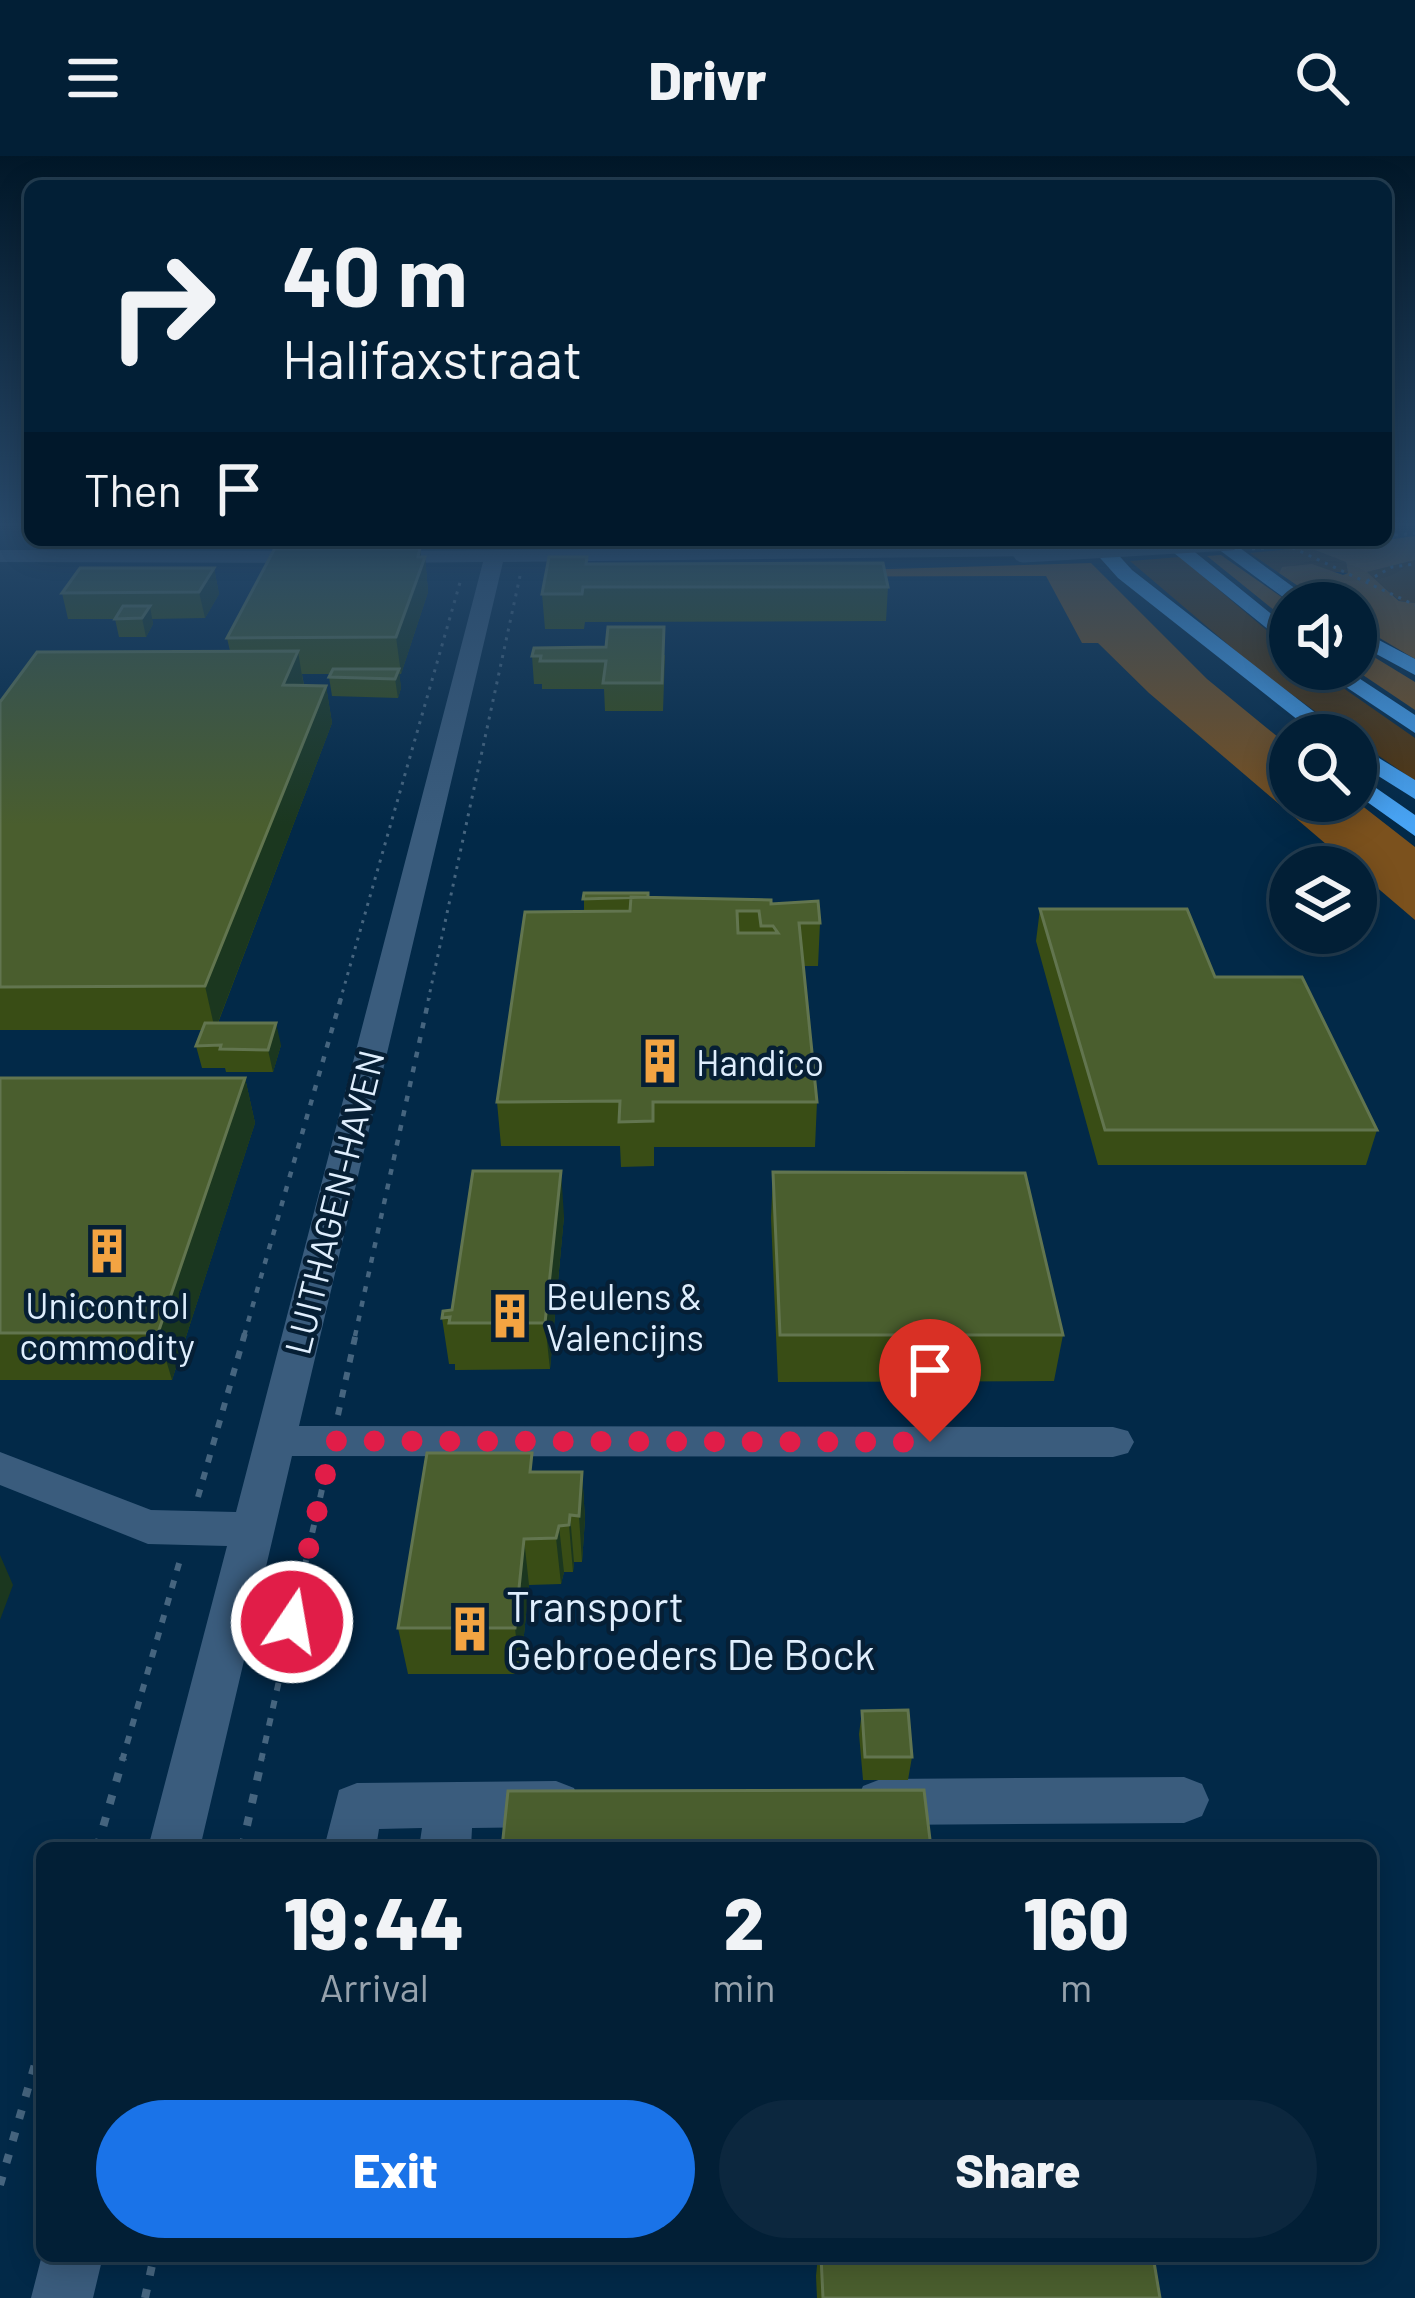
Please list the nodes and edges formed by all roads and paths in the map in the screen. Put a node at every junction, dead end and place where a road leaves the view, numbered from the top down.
1 (447, 627) edge
2 (477, 627) edge
3 (509, 627) edge
4 (1172, 627) edge
5 (1193, 627) edge
6 (1377, 646) edge
7 (1415, 668) edge
8 (1361, 690) edge
9 (1273, 714) edge
10 (1305, 714) edge
11 (1415, 726) edge
12 (1377, 765) edge
13 (1415, 791) edge
14 (1377, 798) edge
15 (1407, 821) edge
16 (275, 1441) junction
17 (333, 1441) junction
18 (1114, 1442) dead end
19 (0, 1468) edge
20 (189, 1528) junction
21 (252, 1530) junction
22 (1184, 1800) dead end
23 (828, 1802) edge
24 (591, 1804) edge
25 (447, 1826) edge
26 (99, 1842) edge
27 (175, 1842) edge
28 (243, 1842) edge
29 (351, 1842) edge
30 (36, 2060) edge
31 (0, 2185) edge
32 (71, 2262) edge
33 (153, 2262) edge
34 (62, 2298) edge
35 (146, 2298) edge

1 - 20 path
2 - 16 street, LUITHAGEN-HAVEN
3 - 17 path
4 - 9 highway
5 - 10 highway
6 - 7 highway
8 - 11 highway
12 - 13 highway
14 - 15 highway
16 - 17 street
16 - 21 street, LUITHAGEN-HAVEN
17 - 18 street
17 - 28 path
19 - 20 street
20 - 21 street
20 - 26 path
21 - 27 street, LUITHAGEN-HAVEN
22 - 23 street
24 - 25 street
25 - 29 street
30 - 31 path
32 - 34 street
33 - 35 path

